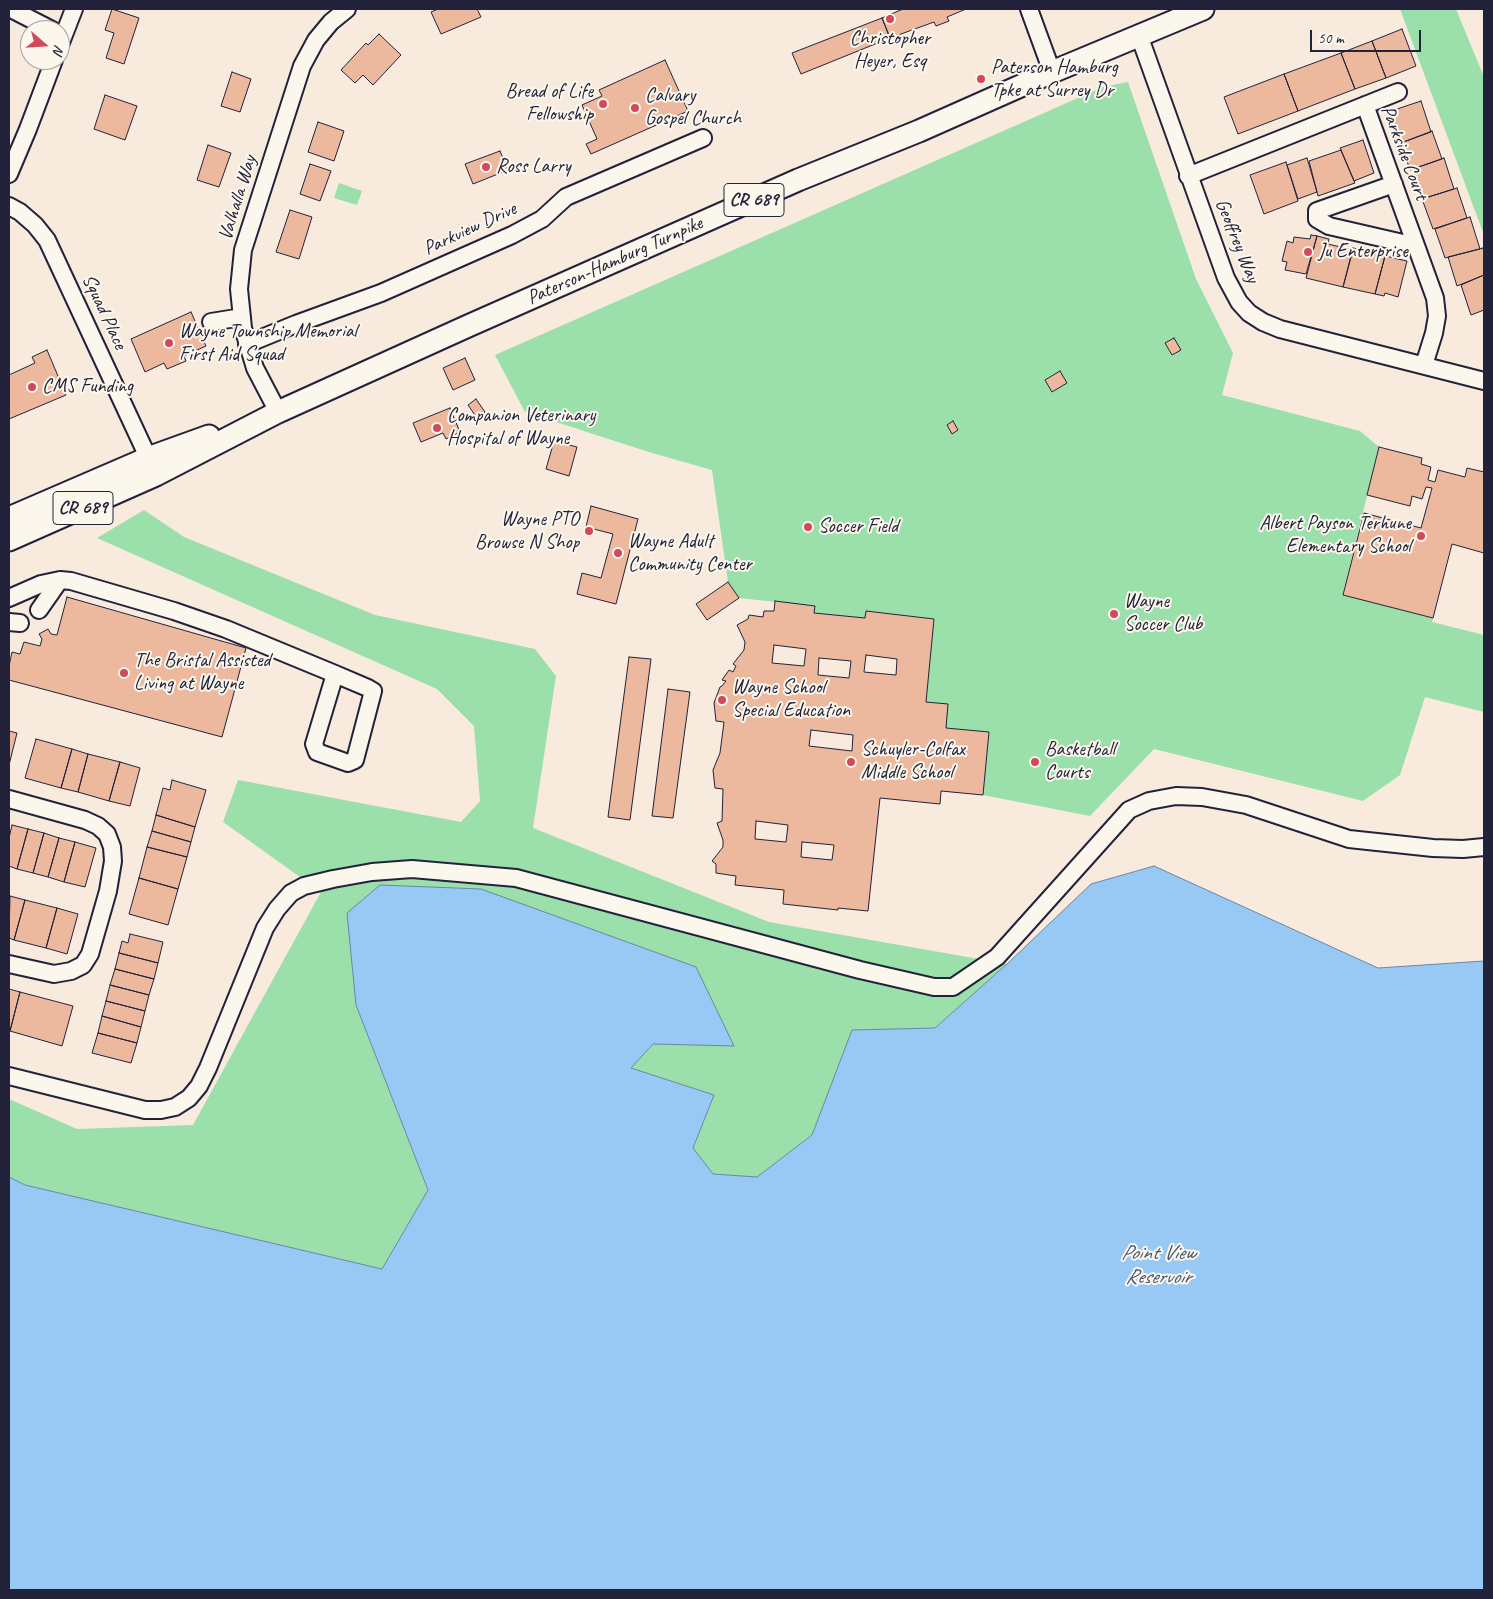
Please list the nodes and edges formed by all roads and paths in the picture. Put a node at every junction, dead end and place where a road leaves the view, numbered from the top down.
1 (11, 9) edge
2 (74, 9) edge
3 (347, 9) edge
4 (1029, 9) edge
5 (1203, 9) edge
6 (31, 20) edge
7 (68, 20) edge
8 (1139, 35) junction
9 (50, 70) edge
10 (1052, 72) junction
11 (1398, 92) dead end
12 (1365, 105) junction
13 (703, 138) dead end
14 (9, 174) edge
15 (1188, 176) junction
16 (1394, 184) junction
17 (9, 206) edge
18 (1416, 246) junction
19 (242, 316) junction
20 (212, 322) dead end
21 (247, 344) junction
22 (1424, 366) junction
23 (1484, 380) edge
24 (278, 412) junction
25 (152, 467) junction
26 (9, 518) edge
27 (9, 540) edge
28 (60, 580) junction
29 (9, 598) edge
30 (39, 610) dead end
31 (336, 674) junction
32 (9, 800) edge
33 (1484, 847) edge
34 (9, 964) edge
35 (9, 1076) edge

1 - 6 street
2 - 7 street
3 - 19 street, Valhalla Way
4 - 10 street
5 - 8 main road, Paterson-Hamburg Turnpike / CR 689
8 - 10 main road, Paterson-Hamburg Turnpike / CR 689
8 - 15 street, Geoffrey Way
9 - 14 street
10 - 24 main road, Paterson-Hamburg Turnpike / CR 689
11 - 12 street
12 - 15 street, Parkside Court
12 - 16 street, Parkside Court
13 - 21 street, Parkview Drive
15 - 22 street, Geoffrey Way
16 - 18 street, Parkside Court
16 - 18 street
17 - 25 street, Squad Place
18 - 22 street, Parkside Court
19 - 20 street
19 - 21 street, Valhalla Way
21 - 24 street, Valhalla Way
22 - 23 street, Geoffrey Way
24 - 25 main road, Paterson-Hamburg Turnpike / CR 689
25 - 26 main road, Paterson-Hamburg Turnpike / CR 689
25 - 27 main road, Paterson-Hamburg Turnpike / CR 689
28 - 29 street
28 - 30 street
28 - 31 street
31 - 31 street
32 - 34 street
33 - 35 street

